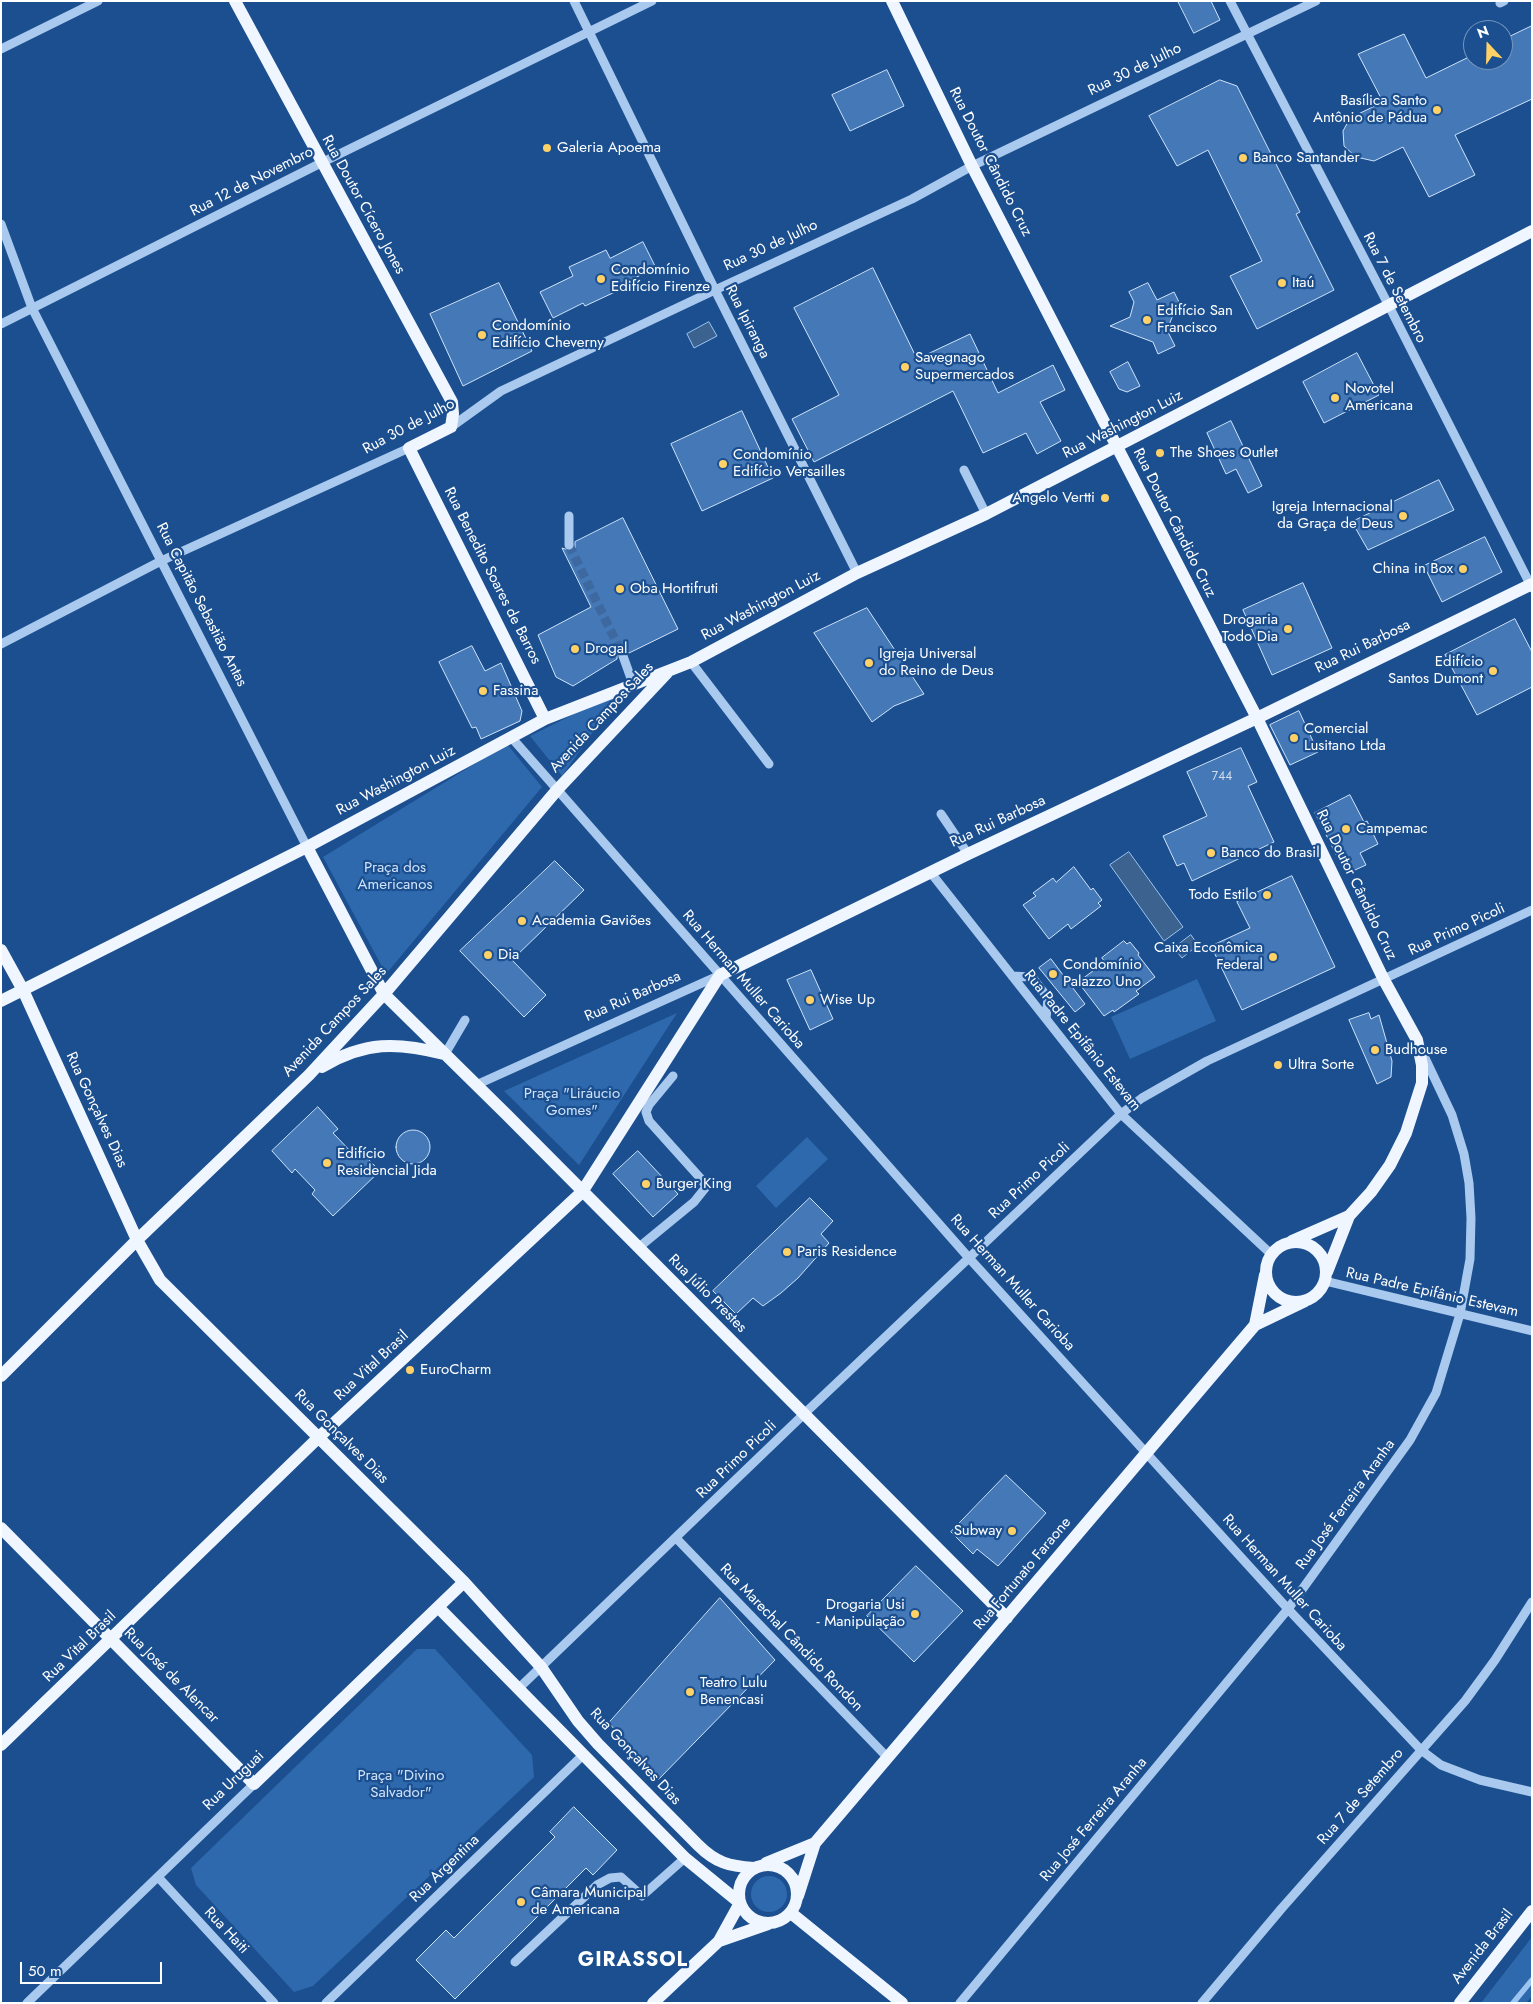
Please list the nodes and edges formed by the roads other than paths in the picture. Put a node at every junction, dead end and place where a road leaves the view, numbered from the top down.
1 (98, 1) edge
2 (235, 1) edge
3 (574, 1) edge
4 (652, 1) edge
5 (892, 1) edge
6 (1230, 1) edge
7 (1316, 1) edge
8 (590, 32) junction
9 (1247, 34) junction
10 (1, 49) edge
11 (321, 163) junction
12 (972, 166) junction
13 (1, 224) edge
14 (1532, 231) edge
15 (715, 290) junction
16 (1389, 306) junction
17 (32, 308) junction
18 (1, 324) edge
19 (451, 427) junction
20 (1117, 447) junction
21 (409, 448) junction
22 (964, 470) dead end
23 (986, 514) junction
24 (569, 516) dead end
25 (569, 545) tunnel mouth
26 (161, 561) junction
27 (857, 573) junction
28 (1531, 586) edge
29 (1, 644) edge
30 (622, 656) tunnel mouth
31 (691, 662) junction
32 (670, 670) junction
33 (633, 684) junction
34 (1257, 718) junction
35 (545, 719) junction
36 (511, 737) junction
37 (769, 764) dead end
38 (557, 790) junction
39 (942, 814) dead end
40 (307, 847) junction
41 (968, 854) junction
42 (930, 873) junction
43 (1532, 910) edge
44 (1, 950) edge
45 (720, 975) junction
46 (1012, 976) junction
47 (1384, 980) junction
48 (22, 990) junction
49 (384, 994) junction
50 (1, 1001) edge
51 (1046, 1019) junction
52 (465, 1020) dead end
53 (1416, 1040) junction
54 (445, 1054) junction
55 (309, 1075) junction
56 (674, 1076) dead end
57 (476, 1085) junction
58 (1121, 1114) junction
59 (582, 1192) junction
60 (1349, 1216) junction
61 (138, 1240) junction
62 (1286, 1243) junction
63 (638, 1248) junction
64 (969, 1258) junction
65 (1269, 1258) junction
66 (1326, 1277) junction
67 (1305, 1302) junction
68 (1460, 1314) junction
69 (1255, 1325) junction
70 (1532, 1331) edge
71 (1, 1376) edge
72 (804, 1414) junction
73 (318, 1438) junction
74 (1147, 1453) junction
75 (1, 1528) edge
76 (676, 1538) junction
77 (464, 1582) junction
78 (1532, 1602) edge
79 (438, 1607) junction
80 (1288, 1609) junction
81 (1007, 1618) junction
82 (112, 1639) junction
83 (541, 1667) junction
84 (518, 1689) junction
85 (1, 1745) edge
86 (1421, 1750) junction
87 (583, 1755) junction
88 (887, 1757) junction
89 (254, 1784) junction
90 (1532, 1792) edge
91 (814, 1843) junction
92 (685, 1858) junction
93 (758, 1867) junction
94 (158, 1877) junction
95 (798, 1896) junction
96 (740, 1903) junction
97 (1532, 1911) edge
98 (791, 1913) junction
99 (769, 1924) junction
100 (719, 1941) junction
101 (515, 1962) dead end
102 (27, 2003) edge
103 (274, 2003) edge
104 (326, 2003) edge
105 (653, 2003) edge
106 (902, 2003) edge
107 (960, 2003) edge
108 (1202, 2003) edge
109 (1460, 2003) edge

1 - 10 street
2 - 11 main road, Rua Doutor Cícero Jones
3 - 8 street, Rua Ipiranga
4 - 8 street, Rua 12 de Novembro
5 - 12 main road, Rua Doutor Cândido Cruz
6 - 9 street, Rua 7 de Setembro
7 - 9 street, Rua 30 de Julho
8 - 11 street, Rua 12 de Novembro
8 - 15 street, Rua Ipiranga
9 - 12 street, Rua 30 de Julho
9 - 16 street, Rua 7 de Setembro
11 - 17 street, Rua 12 de Novembro
11 - 19 main road, Rua Doutor Cícero Jones
12 - 15 street, Rua 30 de Julho
12 - 20 main road, Rua Doutor Cândido Cruz
13 - 17 street, Rua Capitão Sebastião Antas
14 - 16 main road, Rua Washington Luiz
15 - 19 street, Rua 30 de Julho
15 - 27 street, Rua Ipiranga
16 - 20 main road, Rua Washington Luiz
16 - 28 street, Rua 7 de Setembro
17 - 18 street, Rua 12 de Novembro
17 - 26 street, Rua Capitão Sebastião Antas
19 - 21 main road, Rua 30 de Julho
20 - 23 main road, Rua Washington Luiz
20 - 34 main road, Rua Doutor Cândido Cruz
21 - 26 street, Rua 30 de Julho
21 - 35 main road, Rua Benedito Soares de Barros
22 - 23 street
23 - 27 main road, Rua Washington Luiz
24 - 25 street
26 - 29 street, Rua 30 de Julho
26 - 40 street, Rua Capitão Sebastião Antas
27 - 31 main road, Rua Washington Luiz
28 - 34 main road, Rua Rui Barbosa
30 - 33 street
31 - 32 main road, Rua Washington Luiz
31 - 37 street
32 - 33 main road, Rua Washington Luiz
32 - 38 main road, Avenida Campos Sales
33 - 35 main road, Rua Washington Luiz
34 - 41 main road, Rua Rui Barbosa
34 - 47 main road, Rua Doutor Cândido Cruz
35 - 36 main road, Rua Washington Luiz
36 - 38 street, Rua Herman Muller Carioba
36 - 40 main road, Rua Washington Luiz
38 - 45 street, Rua Herman Muller Carioba
38 - 49 main road, Avenida Campos Sales
39 - 41 street
40 - 48 main road, Rua Washington Luiz
40 - 49 main road, Rua Capitão Sebastião Antas
41 - 42 main road, Rua Rui Barbosa
42 - 45 main road, Rua Rui Barbosa
42 - 46 street, Rua Padre Epifânio Estevam
43 - 47 street, Rua Primo Picoli
44 - 48 main road, Rua Gonçalves Dias
45 - 57 street, Rua Rui Barbosa
45 - 59 main road, Rua Vital Brasil
45 - 64 street, Rua Herman Muller Carioba
46 - 51 street, Rua Padre Epifânio Estevam
46 - 51 street
47 - 53 main road, Rua Doutor Cândido Cruz
47 - 58 street, Rua Primo Picoli
48 - 50 main road, Rua Washington Luiz
48 - 61 main road, Rua Gonçalves Dias
49 - 54 main road, Rua Júlio Prestes
49 - 55 main road, Avenida Campos Sales
51 - 58 street, Rua Padre Epifânio Estevam
52 - 54 street
53 - 60 main road, Rua Doutor Cândido Cruz
53 - 68 street, Rua José Ferreira Aranha
54 - 55 main road
54 - 57 main road, Rua Júlio Prestes
55 - 61 main road, Avenida Campos Sales
56 - 63 street
57 - 59 main road, Rua Júlio Prestes
58 - 64 street, Rua Primo Picoli
58 - 65 street, Rua Padre Epifânio Estevam
59 - 63 main road, Rua Júlio Prestes
59 - 73 main road, Rua Vital Brasil
60 - 62 main road
60 - 66 main road
61 - 71 main road, Avenida Campos Sales
61 - 73 main road, Rua Gonçalves Dias
62 - 65 main road
62 - 66 main road
63 - 72 main road, Rua Júlio Prestes
64 - 72 street, Rua Primo Picoli
64 - 74 street, Rua Herman Muller Carioba
65 - 67 main road
65 - 69 main road
66 - 67 main road
66 - 68 street, Rua Padre Epifânio Estevam
67 - 69 main road
68 - 70 street, Rua Padre Epifânio Estevam
68 - 80 street, Rua José Ferreira Aranha
69 - 74 main road, Rua Fortunato Faraone
72 - 76 street, Rua Primo Picoli
72 - 81 main road, Rua Júlio Prestes
73 - 77 main road, Rua Gonçalves Dias
73 - 82 main road, Rua Vital Brasil
74 - 80 street, Rua Herman Muller Carioba
74 - 81 main road, Rua Fortunato Faraone
75 - 82 main road, Rua José de Alencar
76 - 83 street, Rua Primo Picoli
76 - 88 street, Rua Marechal Cândido Rondon
77 - 79 main road, Rua Uruguai
77 - 83 main road, Rua Gonçalves Dias
78 - 86 street, Rua 7 de Setembro
79 - 84 main road
79 - 89 main road, Rua Uruguai
80 - 86 street, Rua Herman Muller Carioba
80 - 107 street, Rua José Ferreira Aranha
81 - 88 main road, Rua Fortunato Faraone
82 - 85 main road, Rua Vital Brasil
82 - 89 main road, Rua José de Alencar
83 - 84 street, Rua Primo Picoli
83 - 93 main road, Rua Gonçalves Dias
84 - 87 main road
86 - 90 street, Rua Herman Muller Carioba
86 - 108 street, Rua 7 de Setembro
87 - 92 main road
87 - 104 street, Rua Argentina
88 - 91 main road, Rua Fortunato Faraone
89 - 94 street, Rua Uruguai
91 - 93 main road, Rua Fortunato Faraone
91 - 95 main road, Rua Fortunato Faraone
92 - 96 main road
92 - 101 street
93 - 95 main road
93 - 96 main road
94 - 102 street, Rua Uruguai
94 - 103 street, Rua Haiti
95 - 98 main road
96 - 99 main road
96 - 100 main road
97 - 109 main road, Avenida Brasil
98 - 99 main road
98 - 106 main road
99 - 100 main road
100 - 105 main road

